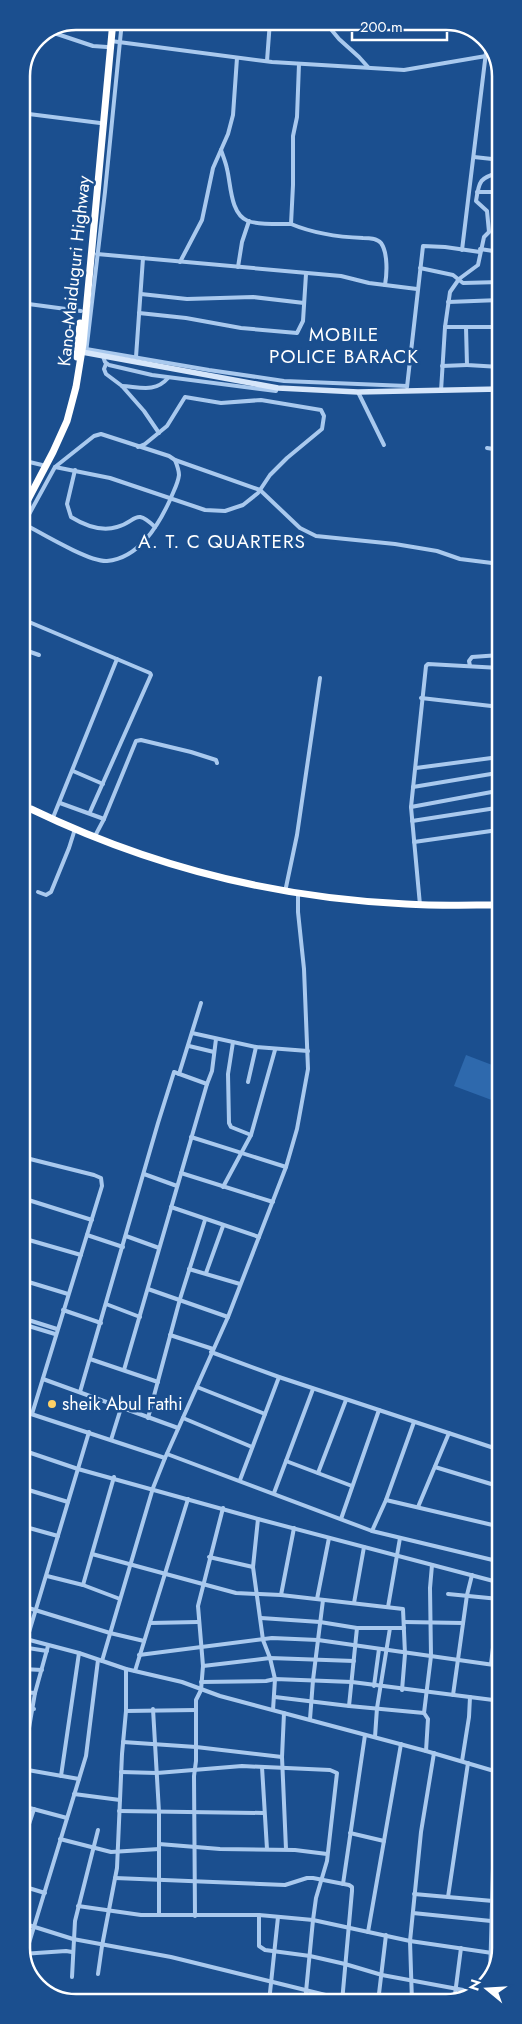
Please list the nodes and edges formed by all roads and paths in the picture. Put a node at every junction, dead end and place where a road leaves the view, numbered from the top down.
1 (110, 30) edge
2 (121, 30) edge
3 (269, 30) edge
4 (332, 30) edge
5 (59, 34) edge
6 (120, 42) junction
7 (109, 44) junction
8 (486, 56) joint
9 (237, 58) junction
10 (267, 61) junction
11 (299, 64) junction
12 (368, 68) junction
13 (30, 114) edge
14 (100, 123) junction
15 (221, 150) junction
16 (474, 157) junction
17 (492, 159) edge
18 (492, 175) edge
19 (477, 192) junction
20 (492, 192) edge
21 (468, 200) junction
22 (476, 201) junction
23 (248, 221) junction
24 (291, 224) junction
25 (462, 250) junction
26 (480, 251) junction
27 (492, 251) edge
28 (94, 254) junction
29 (143, 258) junction
30 (180, 262) junction
31 (238, 267) junction
32 (420, 268) junction
33 (306, 274) junction
34 (459, 280) junction
35 (492, 282) edge
36 (385, 285) junction
37 (417, 289) junction
38 (141, 294) junction
39 (492, 300) edge
40 (448, 302) junction
41 (304, 303) junction
42 (30, 304) edge
43 (81, 311) junction
44 (139, 313) junction
45 (445, 327) junction
46 (466, 327) junction
47 (492, 327) edge
48 (85, 351) junction
49 (103, 356) junction
50 (136, 357) junction
51 (106, 364) junction
52 (442, 366) junction
53 (467, 366) junction
54 (492, 367) edge
55 (168, 377) junction
56 (122, 386) junction
57 (407, 389) junction
58 (492, 389) edge
59 (276, 391) dead end
60 (441, 391) junction
61 (358, 392) junction
62 (159, 433) junction
63 (384, 444) dead end
64 (138, 447) junction
65 (486, 448) dead end
66 (492, 449) edge
67 (175, 460) junction
68 (30, 462) edge
69 (42, 465) junction
70 (55, 467) junction
71 (75, 470) junction
72 (30, 488) edge
73 (260, 490) junction
74 (30, 497) edge
75 (171, 497) junction
76 (30, 513) edge
77 (30, 527) edge
78 (155, 527) junction
79 (492, 563) edge
80 (30, 622) edge
81 (30, 652) edge
82 (39, 655) dead end
83 (492, 656) edge
84 (117, 659) junction
85 (470, 666) junction
86 (492, 667) edge
87 (320, 678) dead end
88 (421, 698) junction
89 (492, 705) edge
90 (492, 758) edge
91 (217, 763) dead end
92 (416, 768) junction
93 (73, 771) junction
94 (492, 774) edge
95 (103, 784) junction
96 (413, 787) junction
97 (492, 792) edge
98 (60, 803) junction
99 (411, 807) junction
100 (31, 809) edge
101 (492, 809) edge
102 (90, 812) junction
103 (104, 819) junction
104 (52, 820) junction
105 (412, 821) junction
106 (75, 829) junction
107 (492, 831) edge
108 (94, 838) junction
109 (414, 842) junction
110 (38, 892) dead end
111 (285, 892) junction
112 (298, 893) junction
113 (420, 905) junction
114 (492, 905) edge
115 (201, 1003) dead end
116 (192, 1033) junction
117 (216, 1038) junction
118 (233, 1042) junction
119 (189, 1046) junction
120 (256, 1047) junction
121 (275, 1050) junction
122 (308, 1051) junction
123 (214, 1052) junction
124 (179, 1074) junction
125 (248, 1082) dead end
126 (207, 1084) junction
127 (251, 1135) junction
128 (191, 1138) junction
129 (242, 1153) junction
130 (30, 1159) edge
131 (286, 1167) junction
132 (180, 1173) junction
133 (144, 1174) junction
134 (177, 1186) junction
135 (223, 1188) junction
136 (30, 1201) edge
137 (273, 1202) junction
138 (171, 1207) junction
139 (92, 1220) junction
140 (204, 1220) junction
141 (222, 1226) junction
142 (87, 1235) junction
143 (126, 1236) junction
144 (260, 1237) junction
145 (30, 1240) edge
146 (123, 1248) junction
147 (159, 1248) junction
148 (81, 1255) junction
149 (189, 1269) junction
150 (206, 1273) junction
151 (30, 1282) edge
152 (240, 1284) junction
153 (148, 1289) junction
154 (68, 1294) junction
155 (180, 1299) junction
156 (106, 1304) junction
157 (63, 1310) junction
158 (140, 1317) junction
159 (228, 1317) junction
160 (30, 1321) edge
161 (101, 1323) junction
162 (30, 1326) edge
163 (56, 1331) junction
164 (170, 1334) junction
165 (212, 1351) junction
166 (90, 1359) junction
167 (124, 1370) junction
168 (279, 1377) junction
169 (42, 1379) junction
170 (158, 1382) junction
171 (196, 1387) junction
172 (313, 1389) junction
173 (80, 1392) junction
174 (346, 1400) junction
175 (121, 1408) junction
176 (379, 1410) junction
177 (32, 1414) joint
178 (265, 1414) junction
179 (148, 1418) junction
180 (183, 1418) junction
181 (414, 1422) junction
182 (178, 1428) junction
183 (89, 1432) junction
184 (449, 1433) junction
185 (111, 1440) junction
186 (252, 1447) junction
187 (492, 1447) edge
188 (30, 1453) edge
189 (166, 1456) junction
190 (286, 1461) junction
191 (435, 1467) junction
192 (78, 1469) junction
193 (318, 1473) junction
194 (114, 1477) junction
195 (240, 1480) junction
196 (492, 1485) edge
197 (352, 1486) junction
198 (153, 1488) junction
199 (30, 1490) edge
200 (274, 1493) junction
201 (188, 1499) junction
202 (386, 1500) junction
203 (68, 1502) junction
204 (223, 1508) junction
205 (418, 1508) junction
206 (258, 1518) junction
207 (340, 1519) junction
208 (492, 1525) edge
209 (30, 1528) edge
210 (294, 1528) junction
211 (372, 1531) junction
212 (58, 1536) junction
213 (329, 1538) junction
214 (400, 1538) junction
215 (364, 1547) junction
216 (92, 1554) junction
217 (398, 1556) junction
218 (209, 1557) junction
219 (492, 1560) edge
220 (131, 1565) junction
221 (432, 1565) junction
222 (253, 1567) junction
223 (166, 1574) junction
224 (472, 1575) junction
225 (47, 1576) junction
226 (492, 1581) edge
227 (202, 1584) junction
228 (83, 1585) junction
229 (256, 1594) junction
230 (448, 1594) dead end
231 (281, 1595) junction
232 (467, 1595) junction
233 (492, 1598) edge
234 (120, 1599) junction
235 (317, 1599) junction
236 (323, 1600) junction
237 (354, 1603) junction
238 (388, 1607) junction
239 (30, 1608) edge
240 (37, 1610) junction
241 (260, 1618) junction
242 (430, 1621) junction
243 (198, 1622) junction
244 (320, 1622) junction
245 (404, 1622) junction
246 (150, 1623) junction
247 (463, 1623) junction
248 (357, 1628) junction
249 (390, 1628) junction
250 (404, 1628) junction
251 (30, 1633) edge
252 (110, 1633) junction
253 (30, 1640) edge
254 (263, 1640) junction
255 (318, 1640) junction
256 (144, 1641) junction
257 (48, 1646) junction
258 (356, 1646) junction
259 (202, 1647) junction
260 (30, 1648) edge
261 (379, 1649) junction
262 (388, 1650) junction
263 (47, 1651) junction
264 (492, 1651) edge
265 (405, 1652) junction
266 (79, 1653) junction
267 (139, 1655) junction
268 (431, 1656) junction
269 (270, 1658) junction
270 (315, 1658) junction
271 (100, 1660) junction
272 (458, 1660) junction
273 (354, 1661) junction
274 (490, 1664) joint
275 (203, 1666) junction
276 (126, 1669) junction
277 (30, 1670) edge
278 (42, 1670) junction
279 (135, 1672) junction
280 (275, 1679) junction
281 (312, 1680) junction
282 (201, 1682) junction
283 (352, 1682) junction
284 (374, 1686) junction
285 (382, 1687) junction
286 (201, 1690) junction
287 (402, 1690) junction
288 (426, 1692) junction
289 (30, 1693) edge
290 (36, 1693) junction
291 (453, 1695) junction
292 (275, 1697) junction
293 (470, 1697) junction
294 (311, 1700) junction
295 (492, 1700) edge
296 (348, 1706) junction
297 (377, 1708) junction
298 (30, 1709) edge
299 (34, 1709) junction
300 (153, 1709) junction
301 (196, 1710) junction
302 (273, 1710) junction
303 (126, 1711) junction
304 (284, 1713) junction
305 (424, 1713) junction
306 (310, 1719) junction
307 (30, 1728) edge
308 (365, 1735) junction
309 (375, 1737) junction
310 (123, 1742) junction
311 (156, 1743) junction
312 (401, 1744) junction
313 (196, 1747) junction
314 (426, 1750) junction
315 (434, 1753) junction
316 (282, 1757) junction
317 (462, 1761) junction
318 (468, 1763) junction
319 (262, 1767) junction
320 (283, 1767) junction
321 (30, 1770) edge
322 (194, 1770) junction
323 (492, 1770) edge
324 (121, 1772) junction
325 (157, 1773) junction
326 (61, 1776) junction
327 (79, 1779) junction
328 (74, 1794) junction
329 (120, 1800) junction
330 (30, 1808) edge
331 (34, 1809) junction
332 (119, 1811) junction
333 (195, 1811) junction
334 (159, 1812) junction
335 (264, 1813) junction
336 (67, 1818) junction
337 (30, 1820) edge
338 (98, 1830) dead end
339 (350, 1833) junction
340 (60, 1839) junction
341 (384, 1841) junction
342 (159, 1846) junction
343 (94, 1848) junction
344 (196, 1848) junction
345 (267, 1849) junction
346 (286, 1849) junction
347 (117, 1851) junction
348 (328, 1854) junction
349 (115, 1878) junction
350 (159, 1879) junction
351 (323, 1879) junction
352 (194, 1881) junction
353 (343, 1884) junction
354 (30, 1888) edge
355 (46, 1893) junction
356 (414, 1894) junction
357 (448, 1897) junction
358 (492, 1901) edge
359 (78, 1906) junction
360 (492, 1910) edge
361 (108, 1911) junction
362 (413, 1912) junction
363 (158, 1915) junction
364 (259, 1915) junction
365 (195, 1916) junction
366 (278, 1917) junction
367 (313, 1920) junction
368 (491, 1920) junction
369 (30, 1925) edge
370 (35, 1927) junction
371 (349, 1928) junction
372 (368, 1932) junction
373 (386, 1935) junction
374 (30, 1939) edge
375 (73, 1940) junction
376 (410, 1941) junction
377 (102, 1946) junction
378 (461, 1948) junction
379 (72, 1952) junction
380 (276, 1952) junction
381 (489, 1953) junction
382 (31, 1954) edge
383 (310, 1956) junction
384 (489, 1961) edge
385 (345, 1964) junction
386 (98, 1974) dead end
387 (382, 1975) junction
388 (72, 1976) dead end
389 (411, 1980) junction
390 (272, 1981) junction
391 (456, 1988) junction
392 (306, 1989) junction
393 (462, 1989) edge
394 (455, 1993) edge
395 (270, 1994) edge
396 (306, 1994) edge
397 (322, 1994) edge
398 (342, 1994) edge
399 (379, 1994) edge
400 (412, 1994) edge

1 - 7 highway, Kano-Maiduguri Highway
2 - 6 street
3 - 10 street
4 - 12 street
5 - 7 street
6 - 7 street
6 - 9 street
6 - 28 street
7 - 14 highway, Kano-Maiduguri Highway
7 - 28 highway, Kano-Maiduguri Highway
8 - 12 street
8 - 16 street
9 - 10 street
9 - 15 street
10 - 11 street
11 - 12 street
11 - 24 street
13 - 14 street
14 - 43 highway, Kano-Maiduguri Highway
15 - 23 street
15 - 30 street
16 - 17 street
16 - 21 street
18 - 19 street
19 - 20 street
19 - 22 street
21 - 22 street
21 - 25 street
22 - 26 street
23 - 24 street
23 - 31 street
24 - 36 street
25 - 26 street
25 - 32 street
26 - 27 street
26 - 34 street
28 - 29 street
28 - 48 highway, Kano-Maiduguri Highway
29 - 30 street
29 - 38 street
30 - 31 street
31 - 33 street
32 - 34 street
32 - 37 street
33 - 36 street
33 - 41 street
34 - 35 street
34 - 40 street
36 - 37 street
37 - 57 street
38 - 41 street
38 - 44 street
39 - 40 street
40 - 45 street
41 - 44 street
42 - 43 street
43 - 69 highway, Kano-Maiduguri Highway
44 - 50 street
45 - 46 street
45 - 52 street
46 - 47 street
46 - 53 street
48 - 49 street
48 - 50 street
48 - 74 highway, Kano-Maiduguri Highway
49 - 51 street
49 - 61 street
50 - 57 street
51 - 55 street
51 - 56 street
52 - 53 street
52 - 60 street
53 - 54 street
55 - 56 street
55 - 59 street
56 - 62 street
57 - 60 street
57 - 61 street
58 - 60 street
61 - 63 street
62 - 64 street
62 - 73 street
64 - 67 street
64 - 70 street
65 - 66 street
67 - 73 street
67 - 75 street
68 - 69 street
69 - 72 highway, Kano-Maiduguri Highway
70 - 71 street
70 - 76 street
71 - 75 street
71 - 78 street
73 - 75 street
73 - 79 street
75 - 78 street
77 - 78 street
80 - 84 street
81 - 82 street
83 - 85 street
84 - 93 street
84 - 95 street
85 - 86 street
85 - 88 street
87 - 111 street
88 - 89 street
88 - 92 street
90 - 92 street
91 - 103 street
92 - 96 street
93 - 95 street
93 - 98 street
94 - 96 street
95 - 102 street
96 - 99 street
97 - 99 street
98 - 102 street
98 - 104 street
99 - 105 street
100 - 104 highway
101 - 105 street
102 - 103 street
103 - 108 street
104 - 106 highway
105 - 109 street
106 - 108 highway
106 - 110 street
107 - 109 street
108 - 111 highway
109 - 113 street
111 - 112 highway
112 - 113 highway
112 - 122 street
113 - 114 highway
115 - 116 street
116 - 117 street
116 - 119 street
117 - 118 street
117 - 123 street
118 - 120 street
118 - 127 street
119 - 123 street
119 - 124 street
120 - 121 street
120 - 125 street
121 - 122 street
121 - 127 street
122 - 131 street
123 - 126 street
124 - 126 street
124 - 133 street
126 - 128 street
127 - 129 street
128 - 129 street
128 - 132 street
129 - 131 street
129 - 135 street
130 - 139 street
131 - 137 street
132 - 134 street
132 - 135 street
133 - 134 street
133 - 143 street
134 - 138 street
135 - 137 street
136 - 139 street
137 - 144 street
138 - 140 street
138 - 147 street
139 - 142 street
140 - 141 street
140 - 149 street
141 - 144 street
141 - 150 street
142 - 146 street
142 - 148 street
143 - 146 street
143 - 147 street
144 - 152 street
145 - 148 street
146 - 156 street
147 - 153 street
148 - 154 street
149 - 150 street
149 - 155 street
150 - 152 street
151 - 154 street
152 - 159 street
153 - 155 street
153 - 158 street
154 - 157 street
155 - 159 street
155 - 164 street
156 - 158 street
156 - 161 street
157 - 161 street
157 - 163 street
158 - 167 street
159 - 165 street
160 - 163 street
161 - 166 street
162 - 163 street
163 - 169 street
164 - 165 street
164 - 170 street
165 - 168 street
165 - 171 street
166 - 167 street
166 - 173 street
167 - 170 street
168 - 172 street
168 - 178 street
169 - 173 street
169 - 177 street
170 - 179 street
171 - 178 street
171 - 180 street
172 - 174 street
172 - 190 street
173 - 175 street
174 - 176 street
174 - 193 street
175 - 179 street
175 - 185 street
176 - 181 street
176 - 197 street
177 - 183 street
178 - 186 street
179 - 182 street
180 - 182 street
180 - 186 street
181 - 184 street
181 - 202 street
182 - 189 street
183 - 185 street
183 - 192 street
184 - 187 street
184 - 191 street
185 - 189 street
186 - 195 street
188 - 192 street
189 - 195 street
189 - 198 street
190 - 193 street
190 - 200 street
191 - 196 street
191 - 205 street
192 - 194 street
192 - 203 street
193 - 197 street
194 - 198 street
194 - 216 street
195 - 200 street
197 - 207 street
198 - 201 street
198 - 220 street
199 - 203 street
200 - 207 street
201 - 204 street
201 - 223 street
202 - 205 street
202 - 211 street
203 - 212 street
204 - 206 street
204 - 218 street
205 - 208 street
206 - 210 street
206 - 222 street
207 - 211 street
209 - 212 street
210 - 213 street
210 - 231 street
211 - 214 street
212 - 225 street
213 - 215 street
213 - 235 street
214 - 217 street
214 - 219 street
215 - 217 street
215 - 237 street
216 - 220 street
216 - 228 street
217 - 221 street
217 - 238 street
218 - 222 street
218 - 227 street
220 - 223 street
220 - 234 street
221 - 224 street
221 - 242 street
222 - 229 street
223 - 227 street
223 - 246 street
224 - 226 street
224 - 232 street
225 - 228 street
225 - 240 street
227 - 229 street
227 - 243 street
228 - 234 street
229 - 231 street
229 - 241 street
230 - 232 street
231 - 235 street
232 - 233 street
232 - 247 street
234 - 252 street
235 - 236 street
236 - 237 street
236 - 244 street
237 - 238 street
238 - 245 street
239 - 240 street
240 - 251 street
240 - 252 street
241 - 244 street
241 - 254 street
242 - 245 street
242 - 247 street
242 - 268 street
243 - 246 street
243 - 259 street
244 - 248 street
244 - 255 street
245 - 250 street
246 - 256 street
247 - 272 street
248 - 249 street
248 - 258 street
249 - 250 street
249 - 262 street
250 - 265 street
252 - 256 street
252 - 271 street
253 - 257 street
254 - 255 street
254 - 259 street
254 - 269 street
255 - 258 street
255 - 270 street
256 - 267 street
257 - 263 street
257 - 266 street
258 - 261 street
258 - 273 street
259 - 267 street
259 - 275 street
260 - 263 street
261 - 262 street
261 - 284 street
262 - 265 street
262 - 285 street
263 - 278 street
264 - 274 street
265 - 268 street
265 - 287 street
266 - 271 street
266 - 326 street
267 - 279 street
268 - 272 street
268 - 288 street
269 - 270 street
269 - 275 street
269 - 280 street
270 - 273 street
270 - 281 street
271 - 276 street
271 - 327 street
272 - 274 street
272 - 291 street
273 - 283 street
275 - 282 street
276 - 279 street
276 - 303 street
277 - 278 street
278 - 290 street
279 - 286 street
280 - 281 street
280 - 282 street
280 - 292 street
281 - 283 street
281 - 294 street
282 - 286 street
283 - 284 street
283 - 296 street
284 - 285 street
285 - 287 street
285 - 297 street
286 - 301 street
286 - 302 street
287 - 288 street
288 - 291 street
288 - 305 street
289 - 290 street
290 - 299 street
291 - 293 street
292 - 294 street
292 - 302 street
293 - 295 street
293 - 317 street
294 - 296 street
294 - 306 street
296 - 297 street
297 - 305 street
297 - 309 street
298 - 299 street
299 - 307 street
300 - 301 street
300 - 303 street
300 - 311 street
301 - 313 street
302 - 304 street
303 - 310 street
304 - 306 street
304 - 316 street
305 - 314 street
306 - 308 street
308 - 309 street
308 - 339 street
309 - 312 street
310 - 311 street
310 - 324 street
311 - 313 street
311 - 325 street
312 - 314 street
312 - 341 street
313 - 316 street
313 - 322 street
314 - 315 street
315 - 317 street
315 - 356 street
316 - 320 street
317 - 318 street
318 - 323 street
318 - 357 street
319 - 320 street
319 - 322 street
319 - 335 street
320 - 346 street
320 - 348 street
321 - 326 street
322 - 325 street
322 - 333 street
324 - 325 street
324 - 329 street
325 - 334 street
326 - 327 street
327 - 328 street
328 - 329 street
328 - 336 street
329 - 332 street
330 - 331 street
331 - 336 street
331 - 337 street
332 - 334 street
332 - 347 street
333 - 334 street
333 - 335 street
333 - 344 street
334 - 342 street
335 - 345 street
336 - 340 street
338 - 343 street
339 - 341 street
339 - 353 street
340 - 343 street
340 - 355 street
341 - 372 street
342 - 344 street
342 - 347 street
342 - 350 street
343 - 347 street
343 - 359 street
344 - 345 street
344 - 352 street
345 - 346 street
346 - 348 street
347 - 349 street
348 - 351 street
349 - 350 street
349 - 361 street
350 - 352 street
350 - 363 street
351 - 352 street
351 - 353 street
351 - 367 street
352 - 365 street
353 - 371 street
354 - 355 street
355 - 370 street
356 - 357 street
356 - 362 street
357 - 358 street
359 - 361 street
359 - 375 street
360 - 368 street
361 - 363 street
361 - 377 street
362 - 368 street
362 - 376 street
363 - 365 street
364 - 365 street
364 - 366 street
364 - 380 street
366 - 367 street
366 - 380 street
367 - 371 street
367 - 383 street
368 - 381 street
369 - 370 street
370 - 374 street
370 - 375 street
371 - 372 street
371 - 385 street
372 - 373 street
373 - 376 street
373 - 387 street
375 - 377 street
375 - 379 street
376 - 378 street
376 - 389 street
377 - 386 street
377 - 390 street
378 - 381 street
378 - 391 street
379 - 382 street
379 - 388 street
380 - 383 street
380 - 390 street
381 - 384 street
383 - 385 street
383 - 392 street
385 - 387 street
385 - 398 street
387 - 389 street
387 - 399 street
389 - 391 street
389 - 400 street
390 - 392 street
390 - 395 street
391 - 393 street
391 - 394 street
392 - 396 street
392 - 397 street

